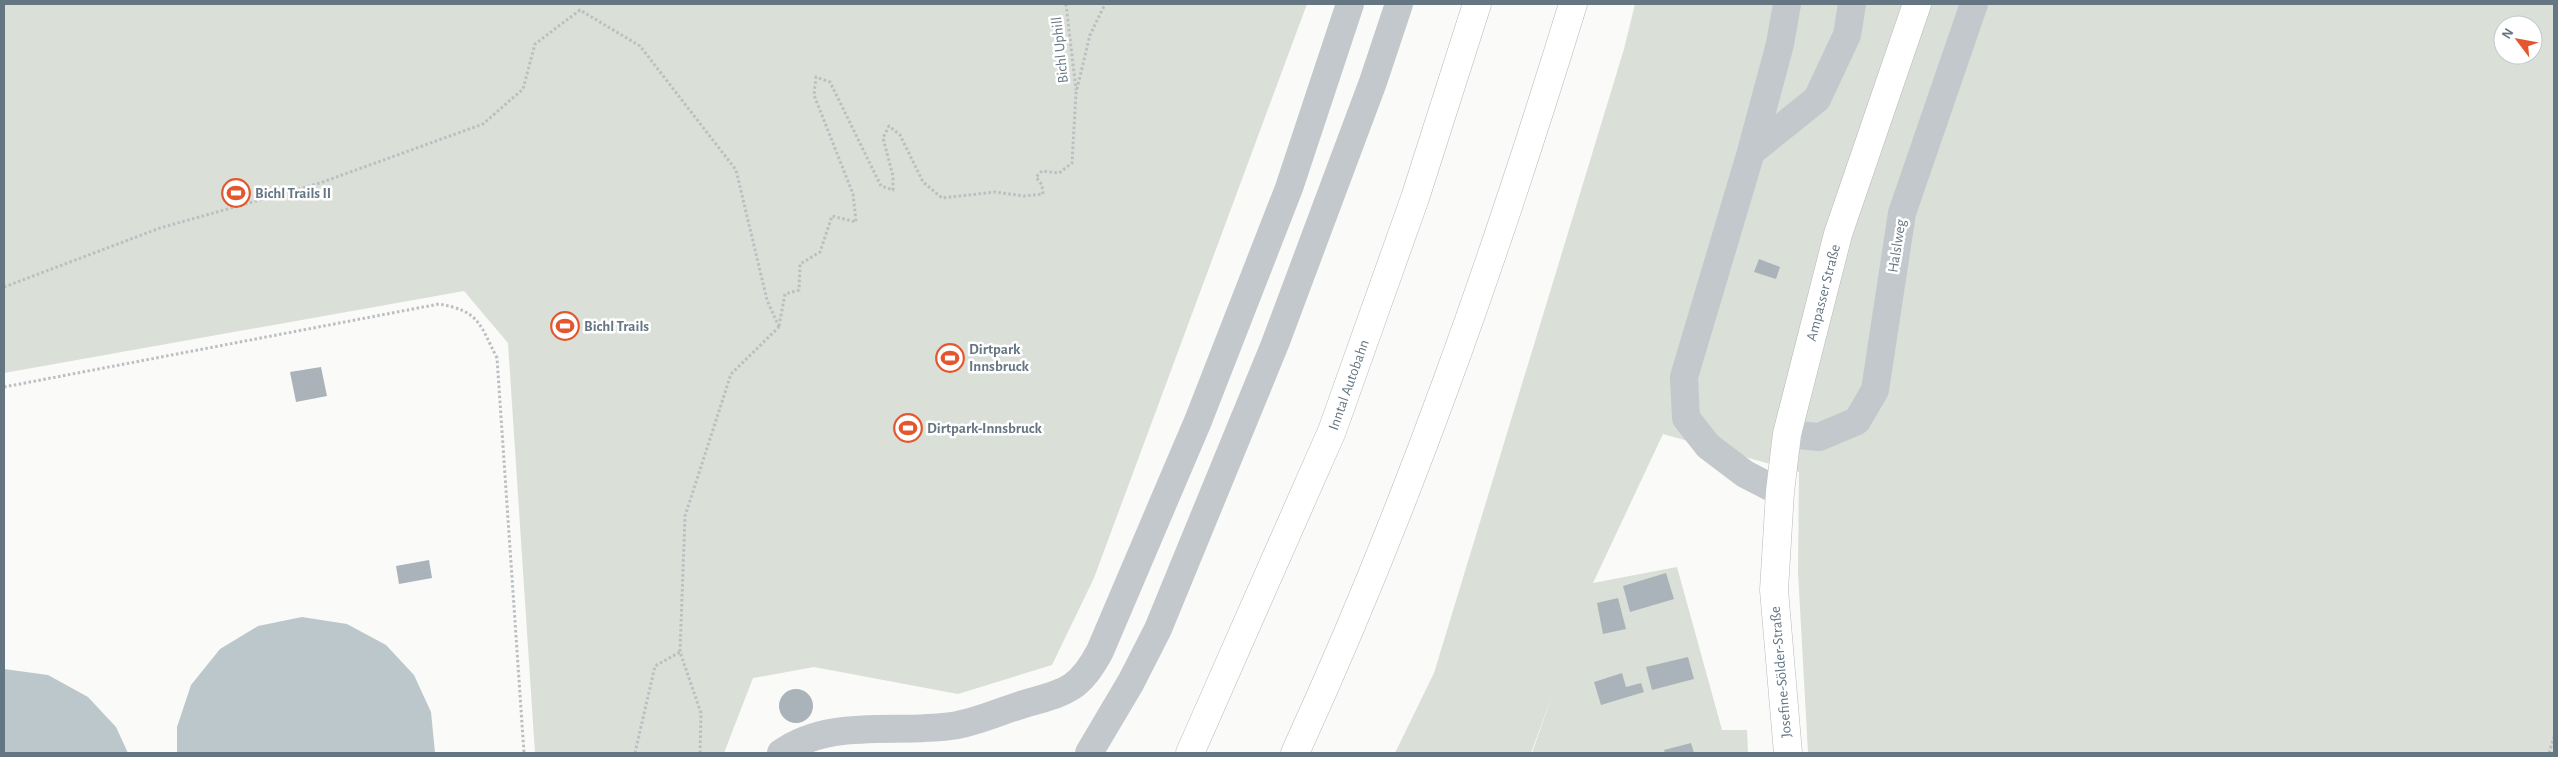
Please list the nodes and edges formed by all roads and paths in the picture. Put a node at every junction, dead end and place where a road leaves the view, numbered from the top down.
1 (1066, 4) edge
2 (1105, 4) edge
3 (1350, 4) edge
4 (1399, 4) edge
5 (1477, 4) edge
6 (1573, 4) edge
7 (1787, 4) edge
8 (1852, 4) edge
9 (1917, 4) edge
10 (1974, 4) edge
11 (1076, 93) junction
12 (1751, 152) junction
13 (4, 287) edge
14 (779, 327) junction
15 (4, 387) edge
16 (1787, 434) junction
17 (1780, 492) junction
18 (1774, 590) joint
19 (680, 652) junction
20 (2554, 737) edge
21 (524, 753) edge
22 (635, 753) edge
23 (700, 753) edge
24 (781, 753) edge
25 (1089, 753) edge
26 (1190, 753) edge
27 (1295, 753) edge
28 (1788, 753) edge
29 (2549, 753) edge

1 - 11 path, Bichl Uphill
2 - 11 path
3 - 24 lane
4 - 25 lane
5 - 26 main road, Inntal Autobahn
6 - 27 main road
7 - 12 lane
8 - 12 lane
9 - 16 main road, Ampasser Straße
10 - 16 lane, Halslweg
11 - 14 path
12 - 17 lane
13 - 14 path
14 - 19 path
15 - 21 path
16 - 17 main road, Ampasser Straße
17 - 18 main road, Ampasser Straße
18 - 28 main road, Josefine-Sölder-Straße
19 - 22 path
19 - 23 path
20 - 29 path

